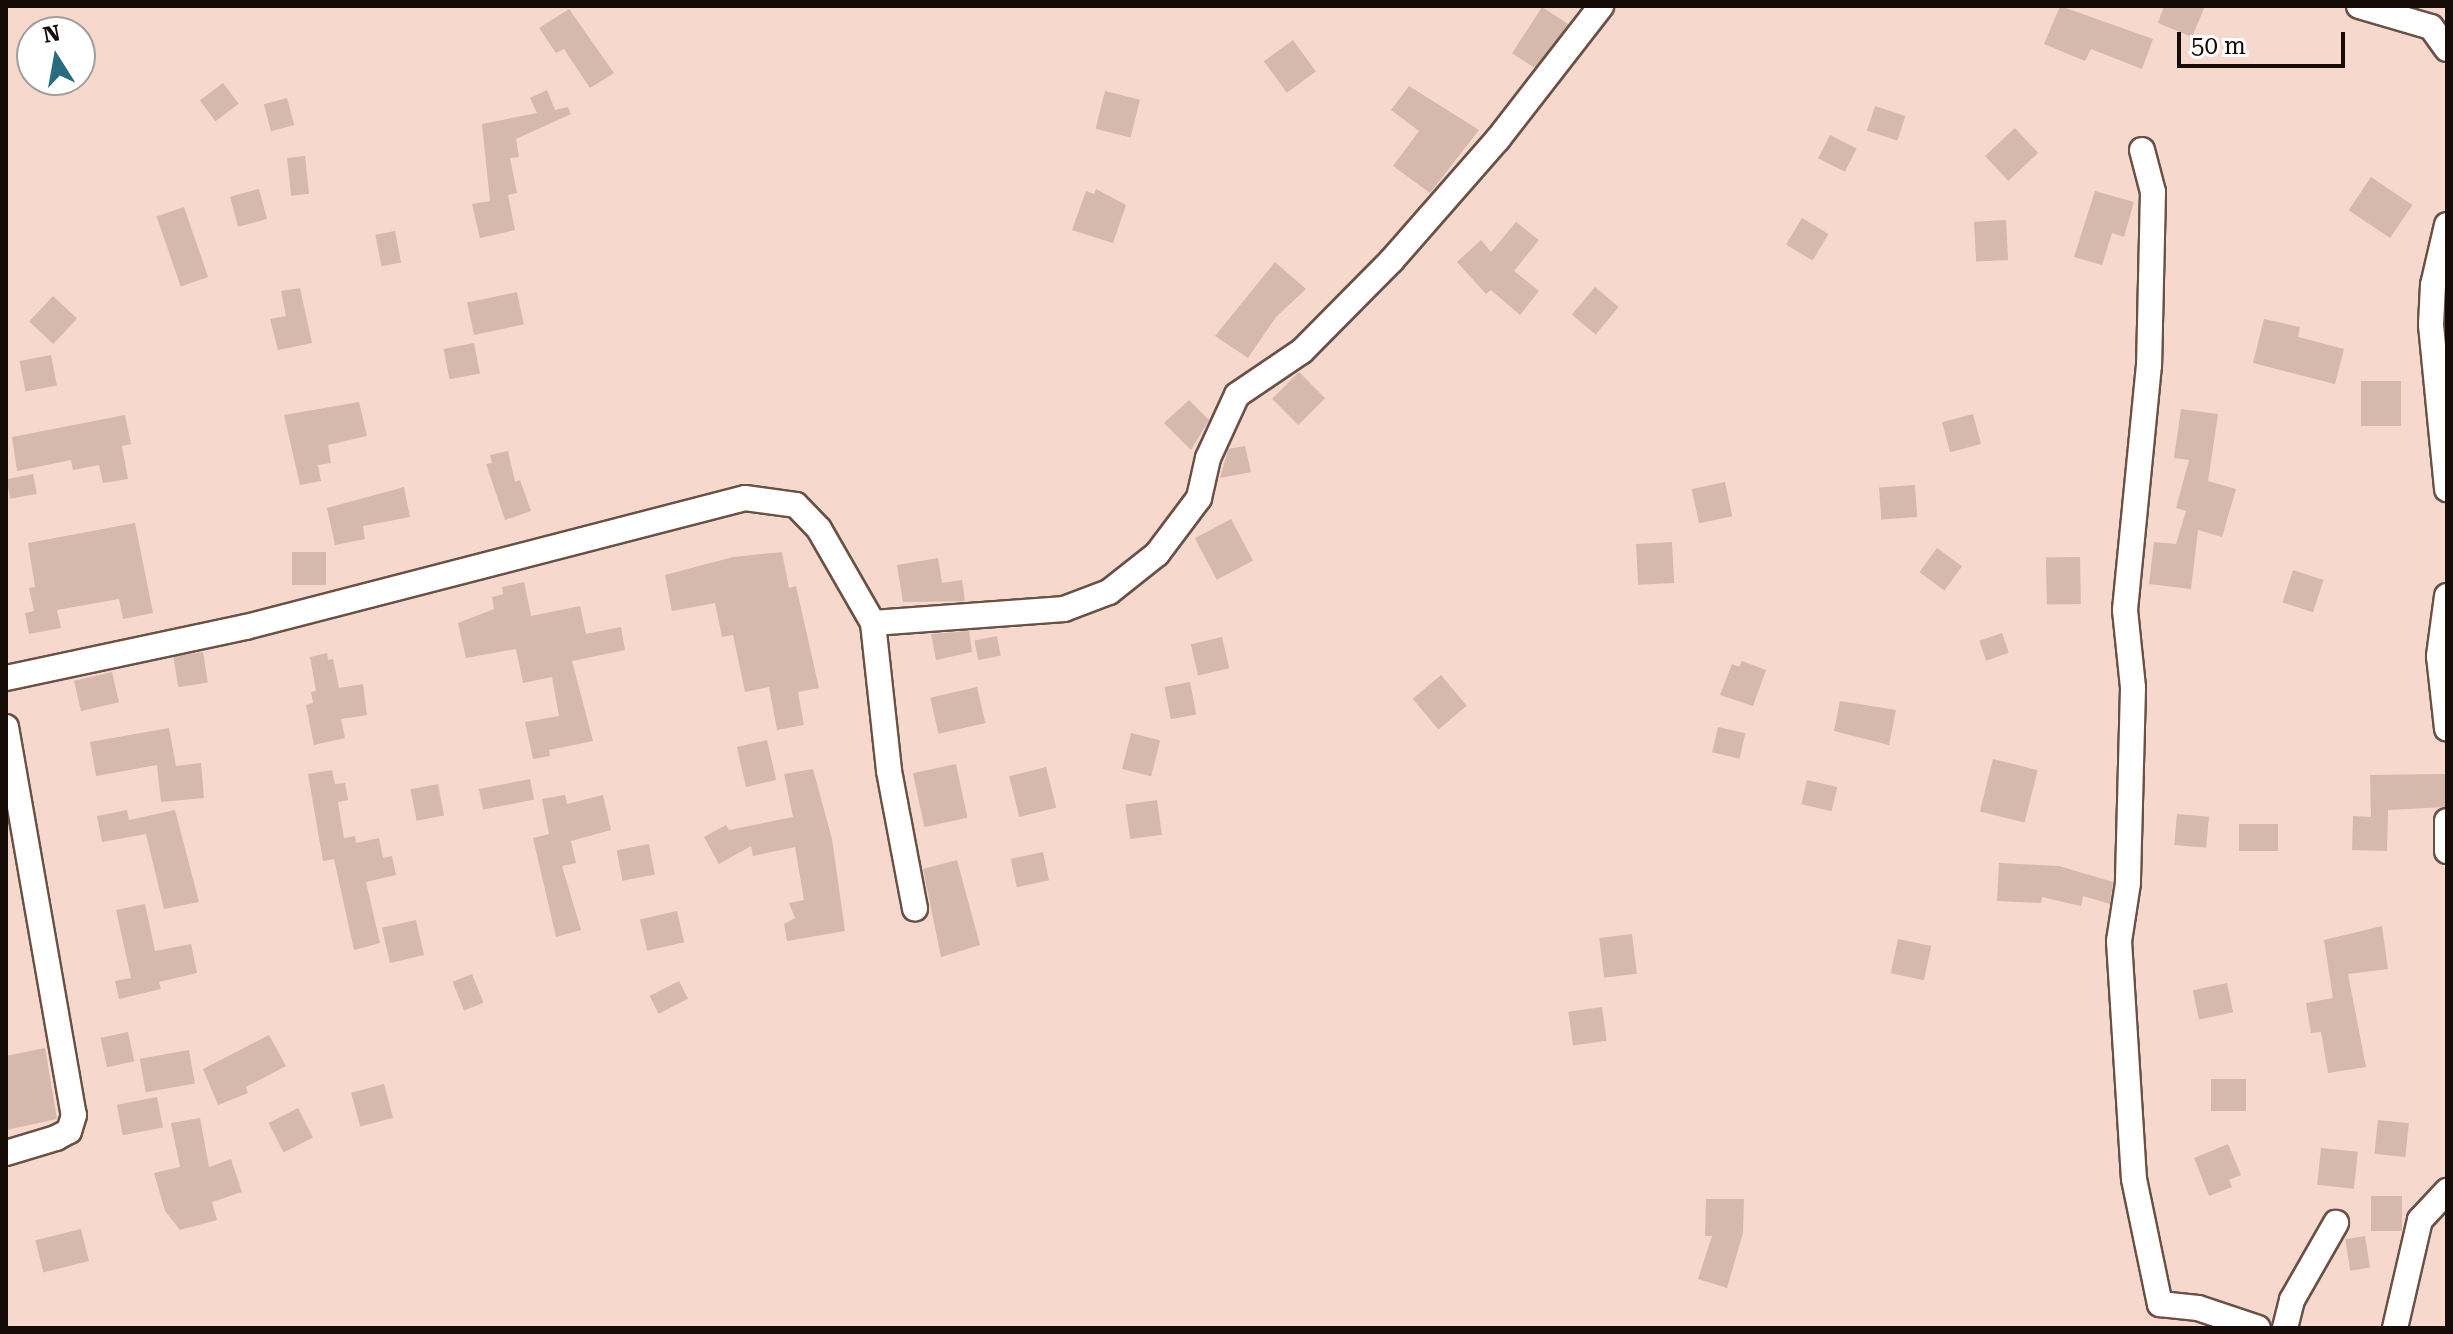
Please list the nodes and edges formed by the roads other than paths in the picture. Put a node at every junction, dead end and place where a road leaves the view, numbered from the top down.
1 (1601, 6) edge
2 (2359, 6) edge
3 (2447, 49) edge
4 (2142, 150) dead end
5 (2447, 225) edge
6 (2447, 489) edge
7 (2447, 596) edge
8 (873, 623) junction
9 (6, 678) edge
10 (6, 727) edge
11 (2447, 729) edge
12 (2447, 821) edge
13 (2447, 851) edge
14 (915, 909) dead end
15 (6, 1153) edge
16 (2447, 1191) edge
17 (2336, 1223) dead end
18 (2258, 1328) edge
19 (2285, 1328) edge
20 (2395, 1328) edge

1 - 8 street
2 - 3 street
4 - 18 street
5 - 6 street
7 - 11 street
8 - 9 street
8 - 14 street
10 - 15 street
12 - 13 street
16 - 20 street
17 - 19 street

